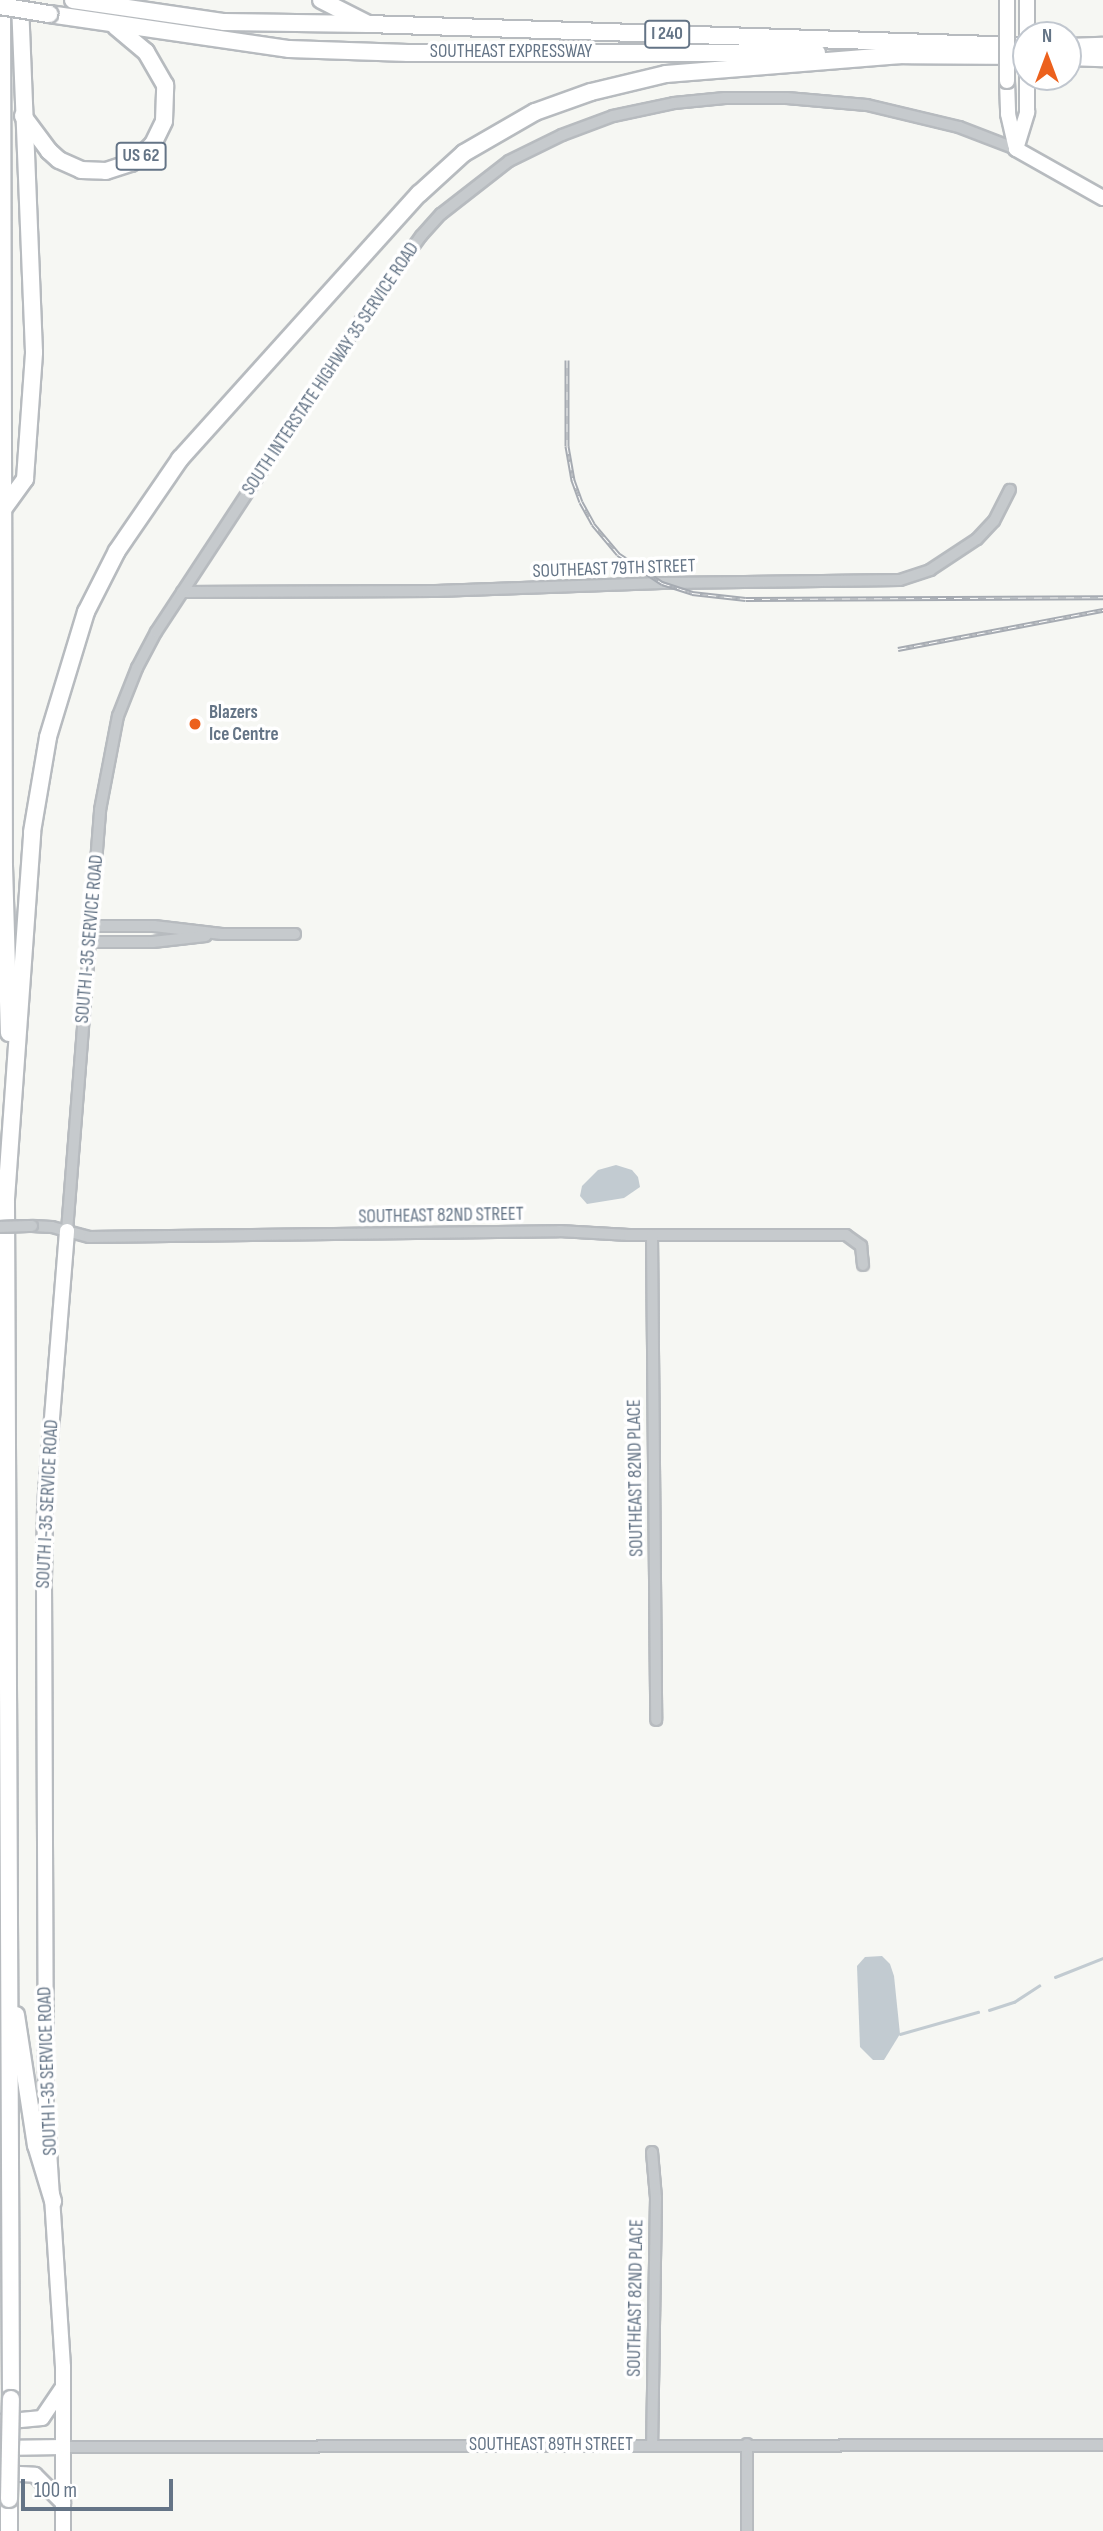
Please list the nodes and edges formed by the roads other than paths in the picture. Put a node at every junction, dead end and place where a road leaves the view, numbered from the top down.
1 (2, 0) edge
2 (20, 0) edge
3 (79, 0) edge
4 (321, 0) edge
5 (1007, 0) edge
6 (1027, 0) edge
7 (0, 6) edge
8 (1027, 21) edge
9 (368, 24) junction
10 (113, 25) junction
11 (1012, 46) edge
12 (1103, 46) edge
13 (1082, 47) edge
14 (901, 55) junction
15 (1012, 56) edge
16 (1082, 57) edge
17 (1103, 58) edge
18 (1027, 91) edge
19 (23, 116) junction
20 (1016, 149) junction
21 (1103, 198) edge
22 (1010, 490) dead end
23 (4, 508) junction
24 (182, 592) junction
25 (100, 810) joint
26 (92, 926) junction
27 (222, 933) junction
28 (295, 934) dead end
29 (90, 942) junction
30 (12, 1122) junction
31 (0, 1227) edge
32 (67, 1231) junction
33 (652, 1235) junction
34 (863, 1265) dead end
35 (656, 1720) dead end
36 (8, 1979) junction
37 (652, 2152) dead end
38 (53, 2201) junction
39 (63, 2387) junction
40 (0, 2422) edge
41 (652, 2444) junction
42 (747, 2444) junction
43 (1103, 2445) edge
44 (63, 2447) junction
45 (0, 2448) edge
46 (0, 2473) edge
47 (64, 2502) junction
48 (9, 2531) edge
49 (64, 2531) edge
50 (747, 2531) edge

1 - 23 highway
2 - 19 highway
3 - 9 highway, SOUTHEAST EXPRESSWAY / I 240
4 - 9 highway
5 - 20 main road, bridge
6 - 8 main road
7 - 10 highway, SOUTHEAST EXPRESSWAY / I 240, bridge
9 - 11 highway, SOUTHEAST EXPRESSWAY / I 240
10 - 14 highway, SOUTHEAST EXPRESSWAY / I 240
10 - 19 highway, US 62
12 - 13 highway
14 - 15 highway, SOUTHEAST EXPRESSWAY / I 240
14 - 30 highway
16 - 17 highway
18 - 20 main road
19 - 23 highway
20 - 21 main road
20 - 24 street, SOUTH INTERSTATE HIGHWAY 35 SERVICE ROAD
22 - 24 street, SOUTHEAST 79TH STREET
23 - 30 highway
24 - 25 street, SOUTH INTERSTATE HIGHWAY 35 SERVICE ROAD
25 - 26 street, SOUTH I-35 SERVICE ROAD
26 - 27 street
26 - 29 street, SOUTH I-35 SERVICE ROAD
27 - 28 street
27 - 29 street
29 - 32 street, SOUTH I-35 SERVICE ROAD
30 - 36 highway
31 - 32 street, SOUTHEAST 82ND STREET, bridge
32 - 33 street, SOUTHEAST 82ND STREET
32 - 38 main road, SOUTH I-35 SERVICE ROAD
33 - 34 street, SOUTHEAST 82ND STREET
33 - 35 street, SOUTHEAST 82ND PLACE
36 - 38 highway
36 - 48 highway, bridge
37 - 41 street, SOUTHEAST 82ND PLACE
38 - 39 main road
39 - 40 main road
39 - 44 main road
41 - 42 street, SOUTHEAST 89TH STREET
41 - 44 street, SOUTHEAST 89TH STREET
42 - 43 street, SOUTHEAST 89TH STREET
42 - 50 street
44 - 45 main road, SOUTHEAST 89TH STREET
44 - 47 main road
46 - 47 main road
47 - 49 main road

